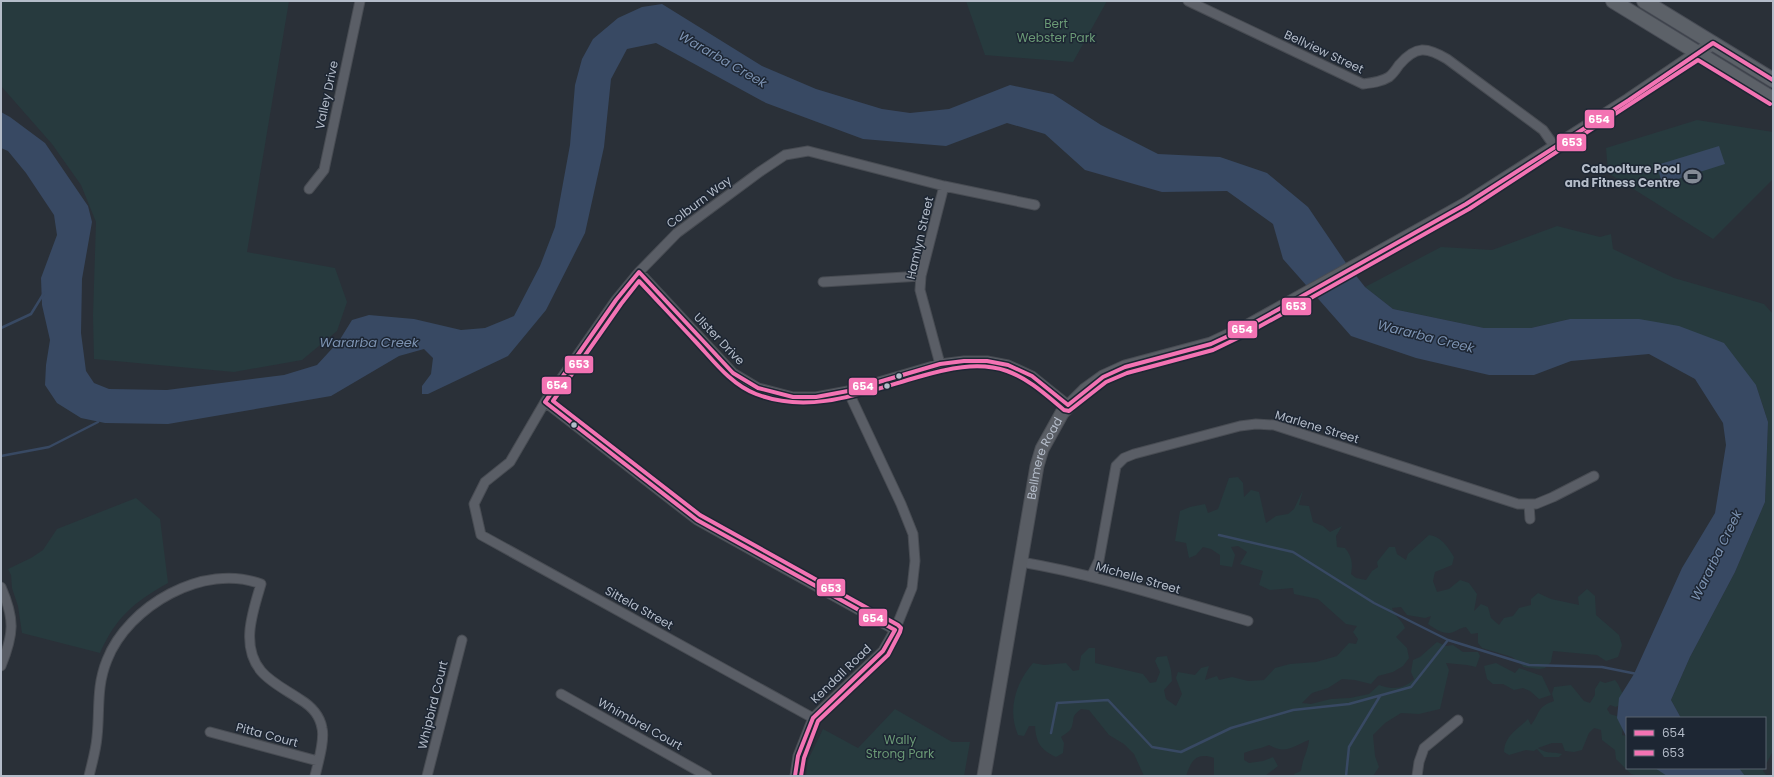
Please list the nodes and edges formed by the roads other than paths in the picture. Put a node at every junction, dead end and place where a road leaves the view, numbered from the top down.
1 (360, 1) edge
2 (1190, 1) edge
3 (1613, 1) edge
4 (1644, 1) edge
5 (1713, 43) junction
6 (1698, 53) junction
7 (1773, 80) edge
8 (1773, 99) edge
9 (1555, 147) junction
10 (944, 186) junction
11 (309, 189) dead end
12 (1035, 205) dead end
13 (638, 272) junction
14 (921, 276) junction
15 (823, 282) dead end
16 (940, 364) junction
17 (848, 391) junction
18 (545, 402) junction
19 (1068, 405) junction
20 (1594, 476) dead end
21 (474, 504) joint
22 (1529, 504) junction
23 (1530, 519) dead end
24 (1021, 562) junction
25 (1091, 577) junction
26 (1, 587) edge
27 (1248, 621) dead end
28 (895, 630) junction
29 (462, 640) dead end
30 (1, 666) edge
31 (561, 694) dead end
32 (813, 718) junction
33 (1458, 720) dead end
34 (210, 732) dead end
35 (318, 761) junction
36 (89, 776) edge
37 (315, 776) edge
38 (427, 776) edge
39 (707, 776) edge
40 (795, 776) edge
41 (984, 776) edge
42 (1417, 776) edge

1 - 11 street, Valley Drive
2 - 9 street, Bellview Street
3 - 6 main road
4 - 5 main road
5 - 6 main road, Bellmere Road
5 - 7 main road
6 - 8 main road
6 - 9 main road, Bellmere Road
9 - 19 main road, Bellmere Road
10 - 12 street, Colburn Way
10 - 13 street, Colburn Way
10 - 14 street, Hamlyn Street
13 - 17 street, Ulster Drive
13 - 18 street, Colburn Way
14 - 15 street
14 - 16 street, Hamlyn Street
16 - 17 street, Ulster Drive
16 - 19 street, Ulster Drive
17 - 28 street, Kendall Road
18 - 21 street, Colburn Way
18 - 28 street
19 - 24 main road, Bellmere Road
20 - 22 street, Marlene Street
21 - 32 street, Sittela Street
22 - 23 street
22 - 25 street, Marlene Street
24 - 25 street, Michelle Street
24 - 41 main road, Bellmere Road
25 - 27 street, Michelle Street
26 - 30 street
28 - 32 street, Kendall Road
29 - 38 street, Whipbird Court
31 - 39 street, Whimbrel Court
32 - 40 street, Kendall Road
33 - 42 street
34 - 35 street, Pitta Court
35 - 36 street
35 - 37 street

